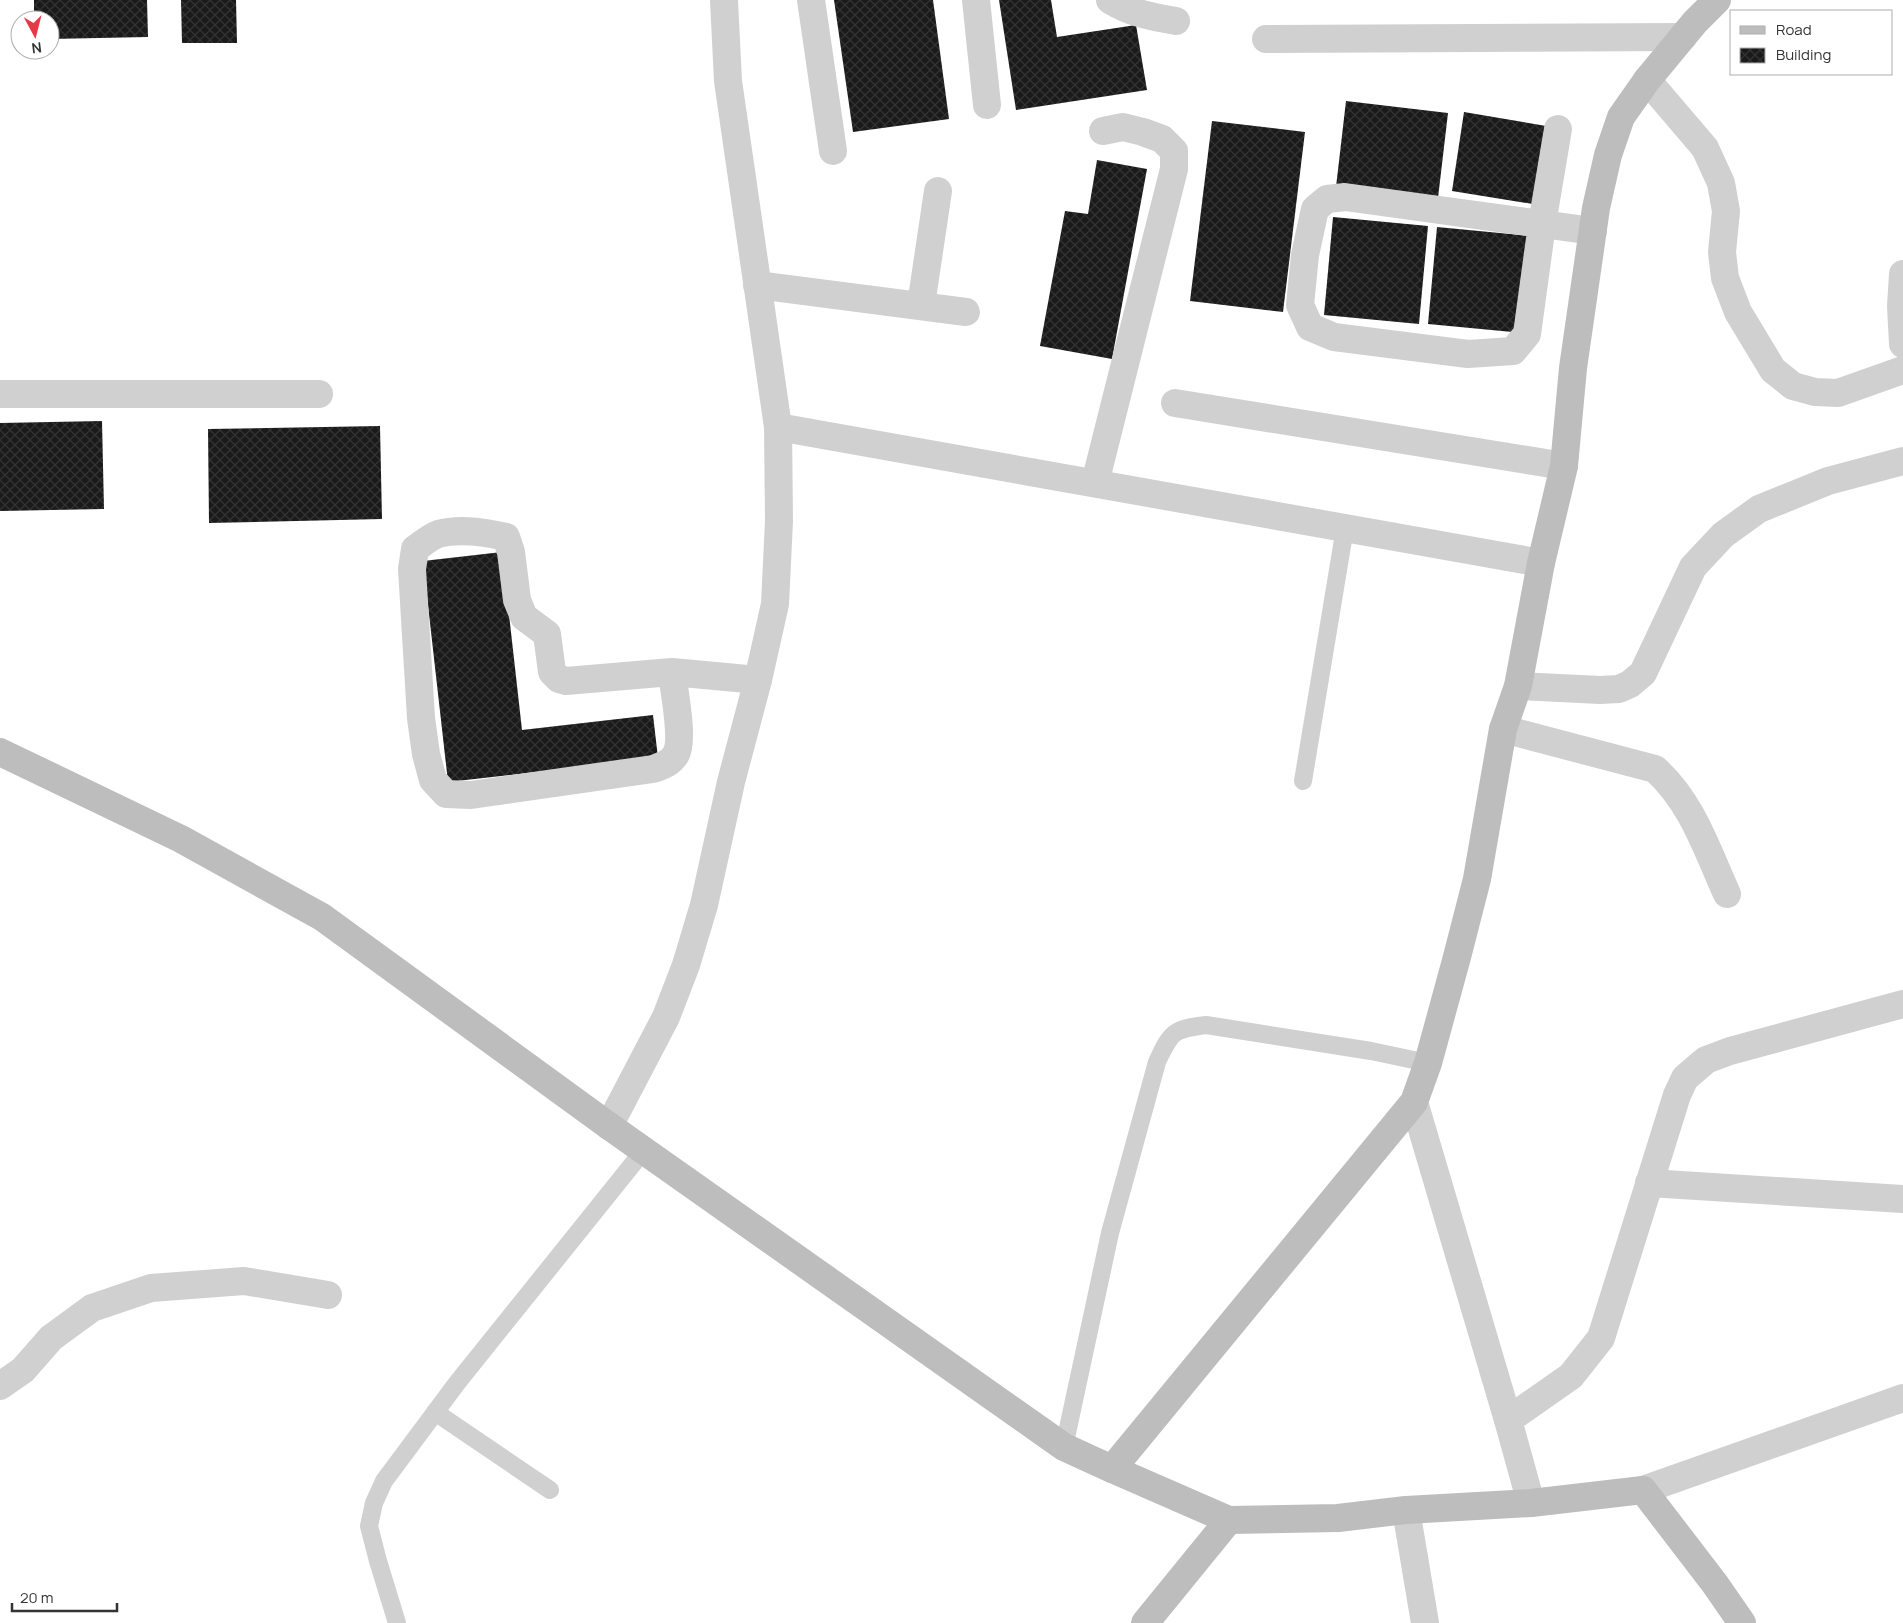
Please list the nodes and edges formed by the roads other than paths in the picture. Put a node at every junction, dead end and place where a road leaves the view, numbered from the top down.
1 (724, 0) edge
2 (811, 0) edge
3 (976, 0) edge
4 (1110, 0) edge
5 (1717, 0) edge
6 (1176, 21) dead end
7 (1683, 37) junction
8 (1266, 39) dead end
9 (1647, 80) junction
10 (987, 105) dead end
11 (1558, 129) dead end
12 (1103, 131) dead end
13 (833, 151) dead end
14 (938, 191) dead end
15 (1542, 224) junction
16 (1593, 231) junction
17 (1903, 274) edge
18 (757, 286) junction
19 (921, 305) junction
20 (966, 312) dead end
21 (1903, 344) edge
22 (1903, 370) edge
23 (0, 394) edge
24 (320, 394) dead end
25 (1175, 403) dead end
26 (778, 427) junction
27 (1903, 461) edge
28 (1564, 466) junction
29 (1095, 483) junction
30 (1345, 528) junction
31 (1541, 563) junction
32 (672, 672) junction
33 (758, 680) junction
34 (1518, 686) junction
35 (1504, 729) junction
36 (0, 752) edge
37 (1304, 782) dead end
38 (1727, 894) dead end
39 (1903, 1004) edge
40 (1428, 1063) junction
41 (1414, 1102) junction
42 (609, 1126) junction
43 (644, 1150) junction
44 (1649, 1183) junction
45 (1903, 1199) edge
46 (328, 1295) dead end
47 (0, 1386) edge
48 (1903, 1398) edge
49 (435, 1412) junction
50 (1508, 1420) junction
51 (1064, 1447) junction
52 (1112, 1469) junction
53 (550, 1490) dead end
54 (1643, 1490) junction
55 (1531, 1503) junction
56 (1406, 1510) junction
57 (1229, 1520) junction
58 (397, 1623) edge
59 (1145, 1623) edge
60 (1425, 1623) edge
61 (1742, 1623) edge

1 - 18 street
2 - 13 street
3 - 10 street
4 - 6 street
5 - 7 street
7 - 8 street
7 - 9 street
9 - 16 street
9 - 22 street
11 - 15 street
12 - 29 street
14 - 19 street
15 - 15 street
15 - 16 street
16 - 28 street
17 - 21 street
18 - 19 street
18 - 26 street
19 - 20 street
23 - 24 street
25 - 28 street
26 - 29 street
26 - 33 street
27 - 34 street
28 - 31 street
29 - 30 street
30 - 31 street
30 - 37 lane
31 - 34 street
32 - 32 street
32 - 33 street
33 - 42 street
34 - 35 street
35 - 38 street
35 - 40 street
36 - 42 street
39 - 44 street
40 - 41 street
40 - 51 lane
41 - 50 street
41 - 52 street
42 - 43 street
43 - 49 lane
43 - 51 street
44 - 45 street
44 - 50 street
46 - 47 street
48 - 54 street
49 - 53 lane
49 - 58 lane
50 - 55 street
51 - 52 street
52 - 57 street
54 - 55 street
54 - 61 street
55 - 56 street
56 - 57 street
56 - 60 street
57 - 59 street

